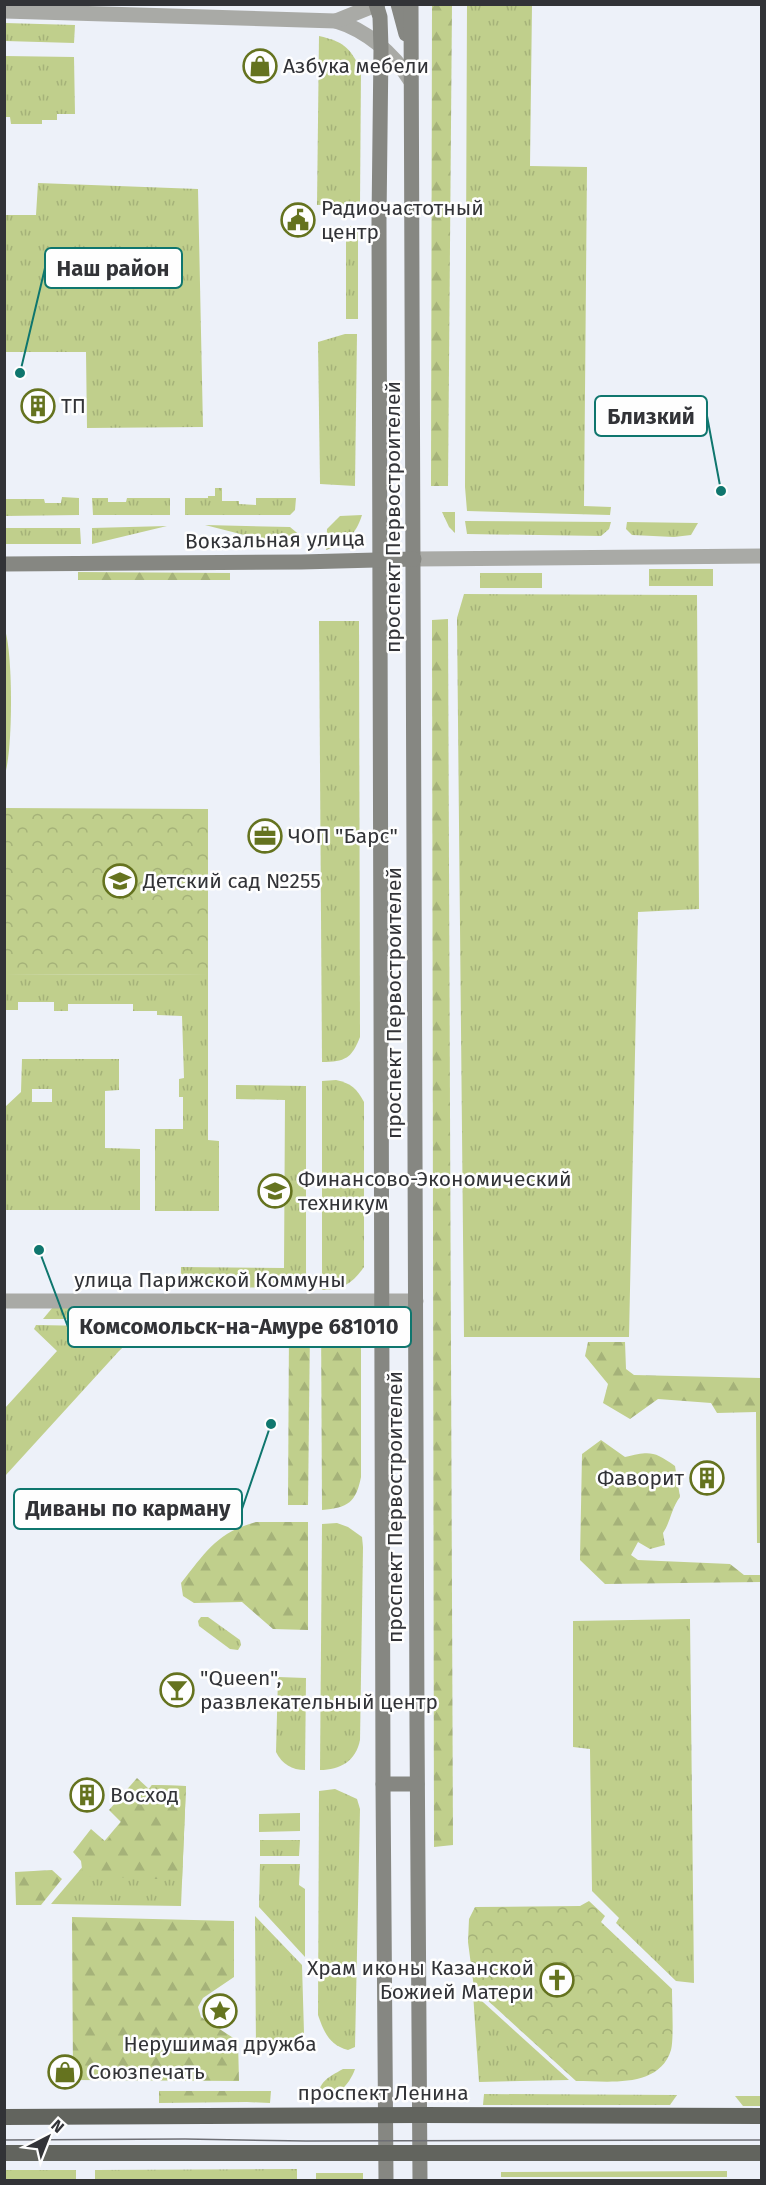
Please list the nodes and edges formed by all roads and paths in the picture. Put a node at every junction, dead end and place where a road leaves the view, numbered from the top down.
1 (392, 4) edge
2 (398, 4) edge
3 (411, 4) edge
4 (377, 5) edge
5 (4, 11) edge
6 (336, 21) junction
7 (381, 48) junction
8 (410, 51) junction
9 (410, 80) junction
10 (762, 556) edge
11 (381, 559) junction
12 (414, 559) junction
13 (4, 564) edge
14 (4, 1301) edge
15 (381, 1301) junction
16 (416, 1301) junction
17 (383, 1784) junction
18 (417, 1784) junction
19 (386, 2115) junction
20 (420, 2115) junction
21 (762, 2116) edge
22 (4, 2117) edge
23 (4, 2153) edge
24 (386, 2153) junction
25 (420, 2153) junction
26 (762, 2153) edge
27 (386, 2181) edge
28 (420, 2181) edge

1 - 7 main road
2 - 8 main road
3 - 8 main road, проспект Первостроителей
4 - 6 street
4 - 7 main road
5 - 6 street
6 - 7 street
7 - 9 street
7 - 11 main road, проспект Первостроителей
8 - 9 main road, проспект Первостроителей
9 - 12 main road, проспект Первостроителей
10 - 12 street, Вокзальная улица
11 - 12 main road, Вокзальная улица
11 - 13 main road, Вокзальная улица
11 - 15 main road, проспект Первостроителей
12 - 16 main road, проспект Первостроителей
14 - 15 street, улица Парижской Коммуны
15 - 16 street, улица Парижской Коммуны
15 - 17 main road, проспект Первостроителей
16 - 18 main road, проспект Первостроителей
17 - 18 main road
17 - 19 main road, проспект Первостроителей
18 - 20 main road, проспект Первостроителей
19 - 20 highway, проспект Ленина
19 - 22 highway, проспект Ленина
19 - 24 main road, проспект Первостроителей
20 - 21 highway, проспект Ленина
20 - 25 main road, проспект Первостроителей
23 - 24 highway
24 - 25 highway
24 - 27 main road, проспект Первостроителей
25 - 26 highway
25 - 28 main road, проспект Первостроителей

